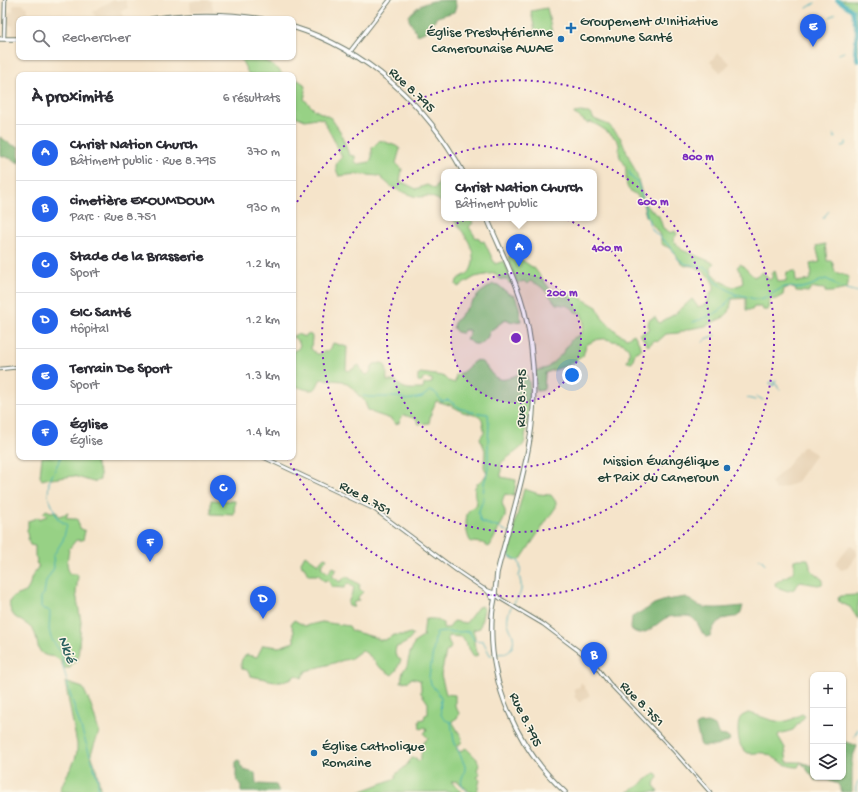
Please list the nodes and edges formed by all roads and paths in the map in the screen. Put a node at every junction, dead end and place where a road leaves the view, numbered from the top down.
1 (5, 0) edge
2 (390, 0) edge
3 (175, 16) edge
4 (231, 16) edge
5 (296, 28) edge
6 (16, 38) edge
7 (2, 39) edge
8 (349, 53) junction
9 (461, 169) edge
10 (487, 221) edge
11 (16, 367) edge
12 (0, 369) edge
13 (269, 460) edge
14 (494, 595) junction
15 (565, 792) edge
16 (710, 792) edge

1 - 7 main road
2 - 8 main road
3 - 4 highway
5 - 8 highway, Rue 8.795
6 - 7 highway
8 - 9 highway, Rue 8.795
10 - 14 highway, Rue 8.795
11 - 12 main road
13 - 14 main road, Rue 8.751
14 - 15 highway, Rue 8.795
14 - 16 main road, Rue 8.751

